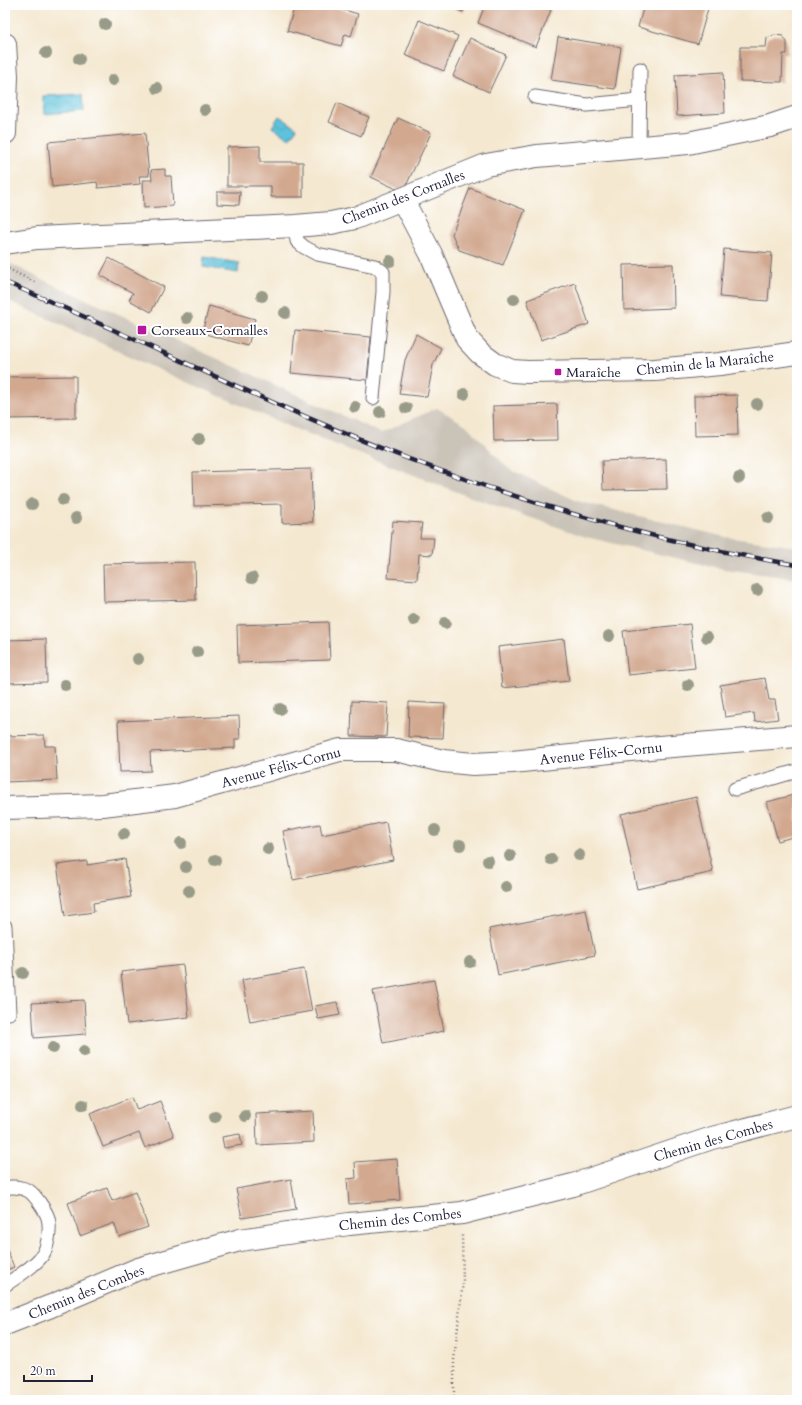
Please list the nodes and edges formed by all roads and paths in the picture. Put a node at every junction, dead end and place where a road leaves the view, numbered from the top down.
1 (5, 44) edge
2 (640, 69) dead end
3 (535, 97) dead end
4 (640, 100) junction
5 (797, 117) edge
6 (5, 133) edge
7 (639, 147) junction
8 (402, 199) junction
9 (295, 226) junction
10 (5, 243) edge
11 (5, 267) edge
12 (36, 283) dead end
13 (797, 353) edge
14 (373, 398) dead end
15 (797, 736) edge
16 (797, 771) edge
17 (735, 789) dead end
18 (5, 808) edge
19 (5, 926) edge
20 (6, 976) edge
21 (9, 1013) dead end
22 (797, 1116) edge
23 (5, 1188) edge
24 (462, 1213) junction
25 (5, 1285) edge
26 (5, 1324) edge
27 (454, 1400) edge

1 - 6 street
2 - 4 lane
3 - 4 lane
4 - 7 lane
5 - 7 street, Chemin des Cornalles
7 - 8 street, Chemin des Cornalles
8 - 9 street, Chemin des Cornalles
8 - 13 street, Chemin de la Maraîche
9 - 10 street, Chemin des Cornalles
9 - 14 lane
11 - 12 path
15 - 18 street, Avenue Félix-Cornu
16 - 17 lane
19 - 20 lane
20 - 21 lane
22 - 24 street, Chemin des Combes
23 - 25 lane
24 - 26 street, Chemin des Combes
24 - 27 path

